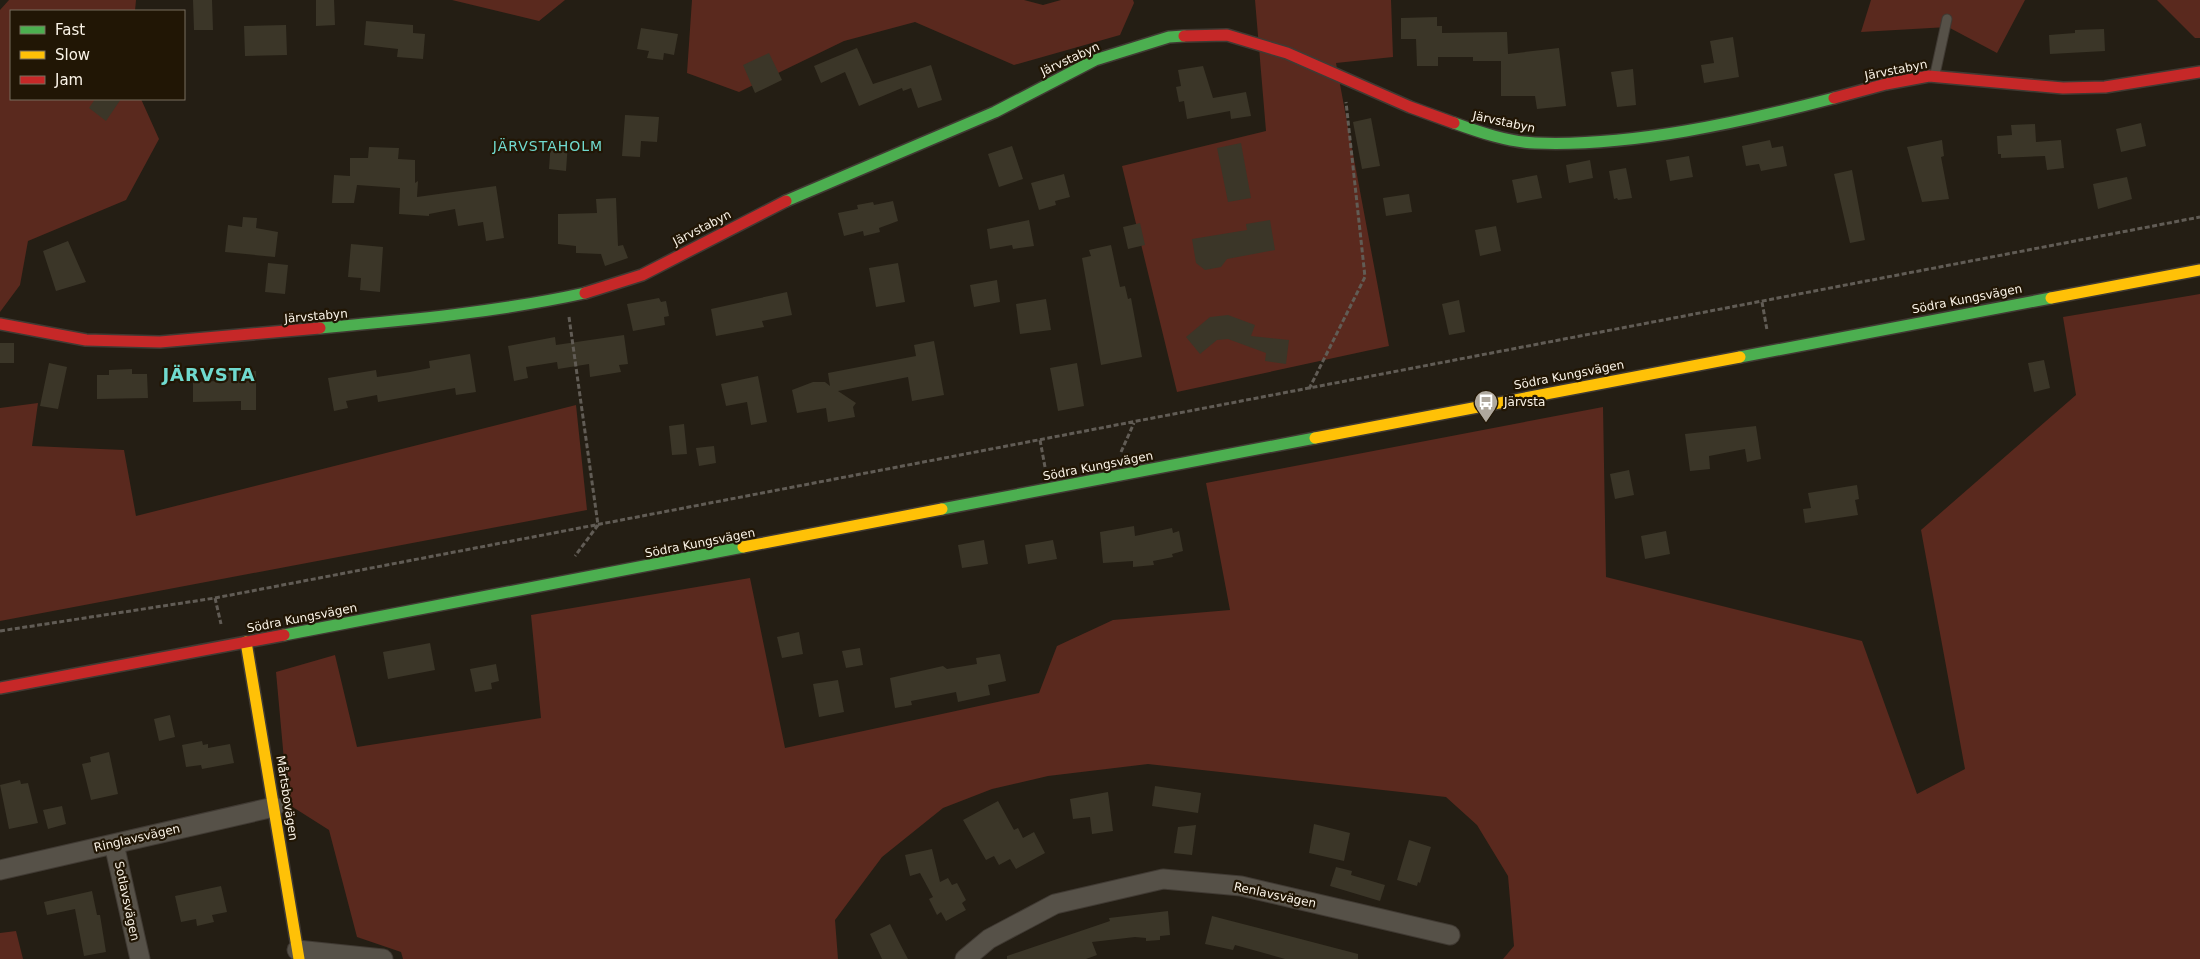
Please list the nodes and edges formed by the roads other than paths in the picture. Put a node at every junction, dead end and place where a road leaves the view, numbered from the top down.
1 (1946, 19) dead end
2 (2200, 72) edge
3 (1934, 77) junction
4 (2200, 270) edge
5 (0, 324) edge
6 (246, 642) junction
7 (0, 688) edge
8 (274, 806) junction
9 (114, 844) junction
10 (0, 870) edge
11 (1450, 935) dead end
12 (298, 955) edge
13 (140, 959) edge
14 (384, 959) edge
15 (965, 959) edge

1 - 3 lane
2 - 3 street, Järvstabyn
3 - 5 street, Järvstabyn
4 - 6 street, Södra Kungsvägen
6 - 7 street, Södra Kungsvägen
6 - 8 street, Mårtsbovägen
8 - 9 street, Ringlavsvägen
8 - 12 street, Mårtsbovägen
9 - 10 street, Ringlavsvägen
9 - 13 street, Sotlavsvägen
11 - 15 street, Renlavsvägen
12 - 14 street

